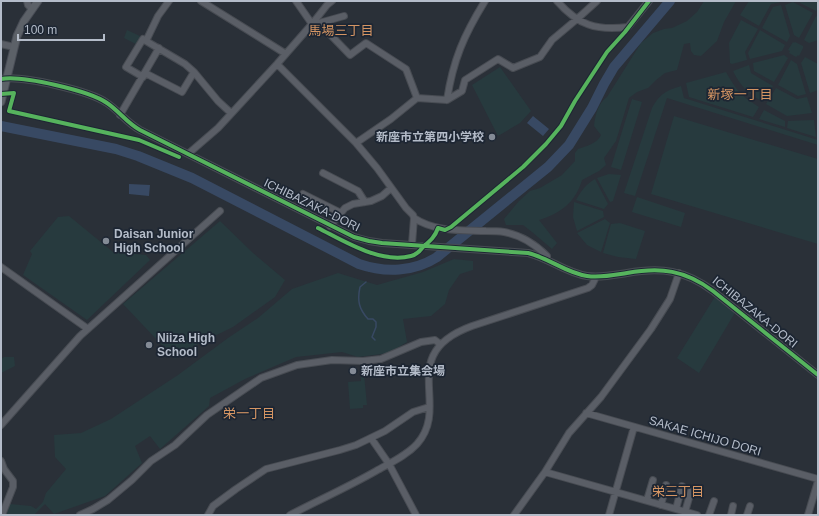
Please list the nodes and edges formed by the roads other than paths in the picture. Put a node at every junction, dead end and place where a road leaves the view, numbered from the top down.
1 (27, 1) edge
2 (38, 1) edge
3 (169, 1) edge
4 (202, 1) edge
5 (296, 1) edge
6 (485, 1) edge
7 (557, 1) edge
8 (597, 1) edge
9 (649, 1) edge
10 (327, 2) edge
11 (32, 9) junction
12 (344, 16) dead end
13 (578, 19) junction
14 (316, 23) junction
15 (146, 41) junction
16 (1, 44) edge
17 (14, 47) junction
18 (159, 48) junction
19 (286, 54) junction
20 (277, 64) junction
21 (194, 72) junction
22 (144, 75) junction
23 (4, 78) edge
24 (417, 98) junction
25 (447, 100) junction
26 (1, 101) edge
27 (231, 113) junction
28 (120, 115) junction
29 (356, 143) junction
30 (188, 154) junction
31 (323, 173) dead end
32 (391, 188) junction
33 (303, 194) dead end
34 (364, 202) junction
35 (220, 211) dead end
36 (340, 213) junction
37 (414, 218) junction
38 (330, 226) junction
39 (412, 244) junction
40 (547, 259) junction
41 (1, 267) edge
42 (679, 273) junction
43 (596, 277) junction
44 (88, 329) junction
45 (440, 344) junction
46 (818, 375) edge
47 (429, 407) junction
48 (586, 413) junction
49 (1, 425) edge
50 (634, 427) junction
51 (371, 438) junction
52 (1, 460) edge
53 (389, 464) junction
54 (545, 472) junction
55 (653, 480) dead end
56 (818, 480) edge
57 (666, 484) dead end
58 (682, 486) dead end
59 (616, 492) junction
60 (691, 492) dead end
61 (647, 500) junction
62 (714, 501) dead end
63 (661, 504) junction
64 (733, 506) dead end
65 (750, 506) dead end
66 (676, 509) junction
67 (685, 512) junction
68 (2, 515) edge
69 (80, 515) edge
70 (208, 515) edge
71 (290, 515) edge
72 (416, 515) edge
73 (516, 515) edge
74 (609, 515) edge
75 (697, 515) edge
76 (710, 515) edge
77 (731, 515) edge
78 (747, 515) edge
79 (808, 515) edge

1 - 11 street
2 - 11 main road
3 - 15 street
4 - 19 street
5 - 14 street
6 - 25 street
7 - 13 street
8 - 13 street
9 - 13 street
10 - 14 street
11 - 17 main road
12 - 14 street
13 - 25 street
14 - 19 street
14 - 24 street
15 - 18 street
15 - 22 street
16 - 17 street
17 - 23 main road
18 - 21 street
18 - 22 street
19 - 20 street
20 - 27 street
20 - 29 street
21 - 22 street
21 - 27 street
22 - 28 street
23 - 26 main road
23 - 28 street, ICHIBAZAKA-DORI
24 - 25 street
24 - 29 street
27 - 30 street
28 - 30 street, ICHIBAZAKA-DORI
29 - 32 street
30 - 38 street, ICHIBAZAKA-DORI
31 - 34 street
32 - 34 street
32 - 37 street
33 - 36 street
34 - 36 street
35 - 44 street
36 - 38 street
37 - 39 street
37 - 40 street
38 - 39 street, ICHIBAZAKA-DORI
39 - 40 street, ICHIBAZAKA-DORI
40 - 43 street, ICHIBAZAKA-DORI
41 - 44 street
42 - 43 street, ICHIBAZAKA-DORI
42 - 46 street, ICHIBAZAKA-DORI
42 - 48 street
43 - 45 street
44 - 49 street
45 - 47 street
45 - 69 street
47 - 51 street
47 - 53 street
48 - 50 street, SAKAE ICHIJO DORI
48 - 54 street
50 - 56 street, SAKAE ICHIJO DORI
50 - 59 street
51 - 53 street
51 - 70 street
52 - 68 street
53 - 71 street
53 - 72 street
54 - 59 street
54 - 73 street
55 - 61 street
56 - 79 street
57 - 63 street
58 - 66 street
59 - 61 street
59 - 74 street
60 - 67 street
61 - 63 street
62 - 76 street
63 - 66 street
64 - 77 street
65 - 78 street
66 - 67 street
67 - 75 street

